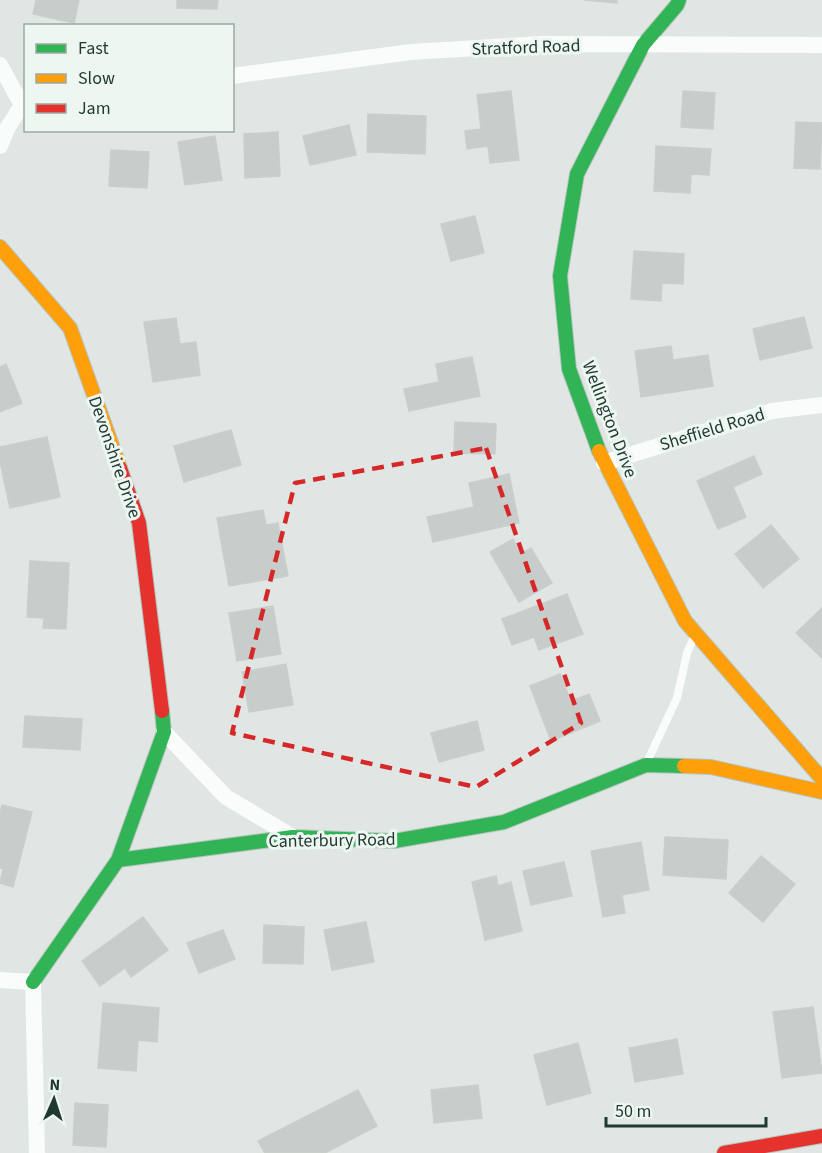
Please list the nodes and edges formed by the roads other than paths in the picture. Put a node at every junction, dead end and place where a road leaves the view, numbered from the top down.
1 (679, 0) edge
2 (643, 45) junction
3 (822, 45) edge
4 (0, 66) edge
5 (234, 76) edge
6 (24, 105) edge
7 (0, 146) edge
8 (0, 247) edge
9 (822, 405) edge
10 (604, 463) junction
11 (696, 634) junction
12 (164, 732) junction
13 (646, 765) junction
14 (822, 779) edge
15 (822, 792) edge
16 (293, 837) junction
17 (118, 860) junction
18 (0, 980) edge
19 (33, 982) junction
20 (822, 1136) edge
21 (37, 1153) edge
22 (724, 1153) edge

1 - 2 street, Wellington Drive
2 - 3 street, Stratford Road
2 - 5 street, Stratford Road
2 - 10 street, Wellington Drive
4 - 6 street
6 - 7 street
8 - 12 street, Devonshire Drive
9 - 10 street, Sheffield Road
10 - 11 street, Wellington Drive
11 - 13 lane
11 - 14 street, Wellington Drive
12 - 16 street
12 - 17 street, Devonshire Drive
13 - 15 street, Canterbury Road
13 - 16 street, Canterbury Road
16 - 17 street, Canterbury Road
17 - 19 street
18 - 19 street
19 - 21 street
20 - 22 street

